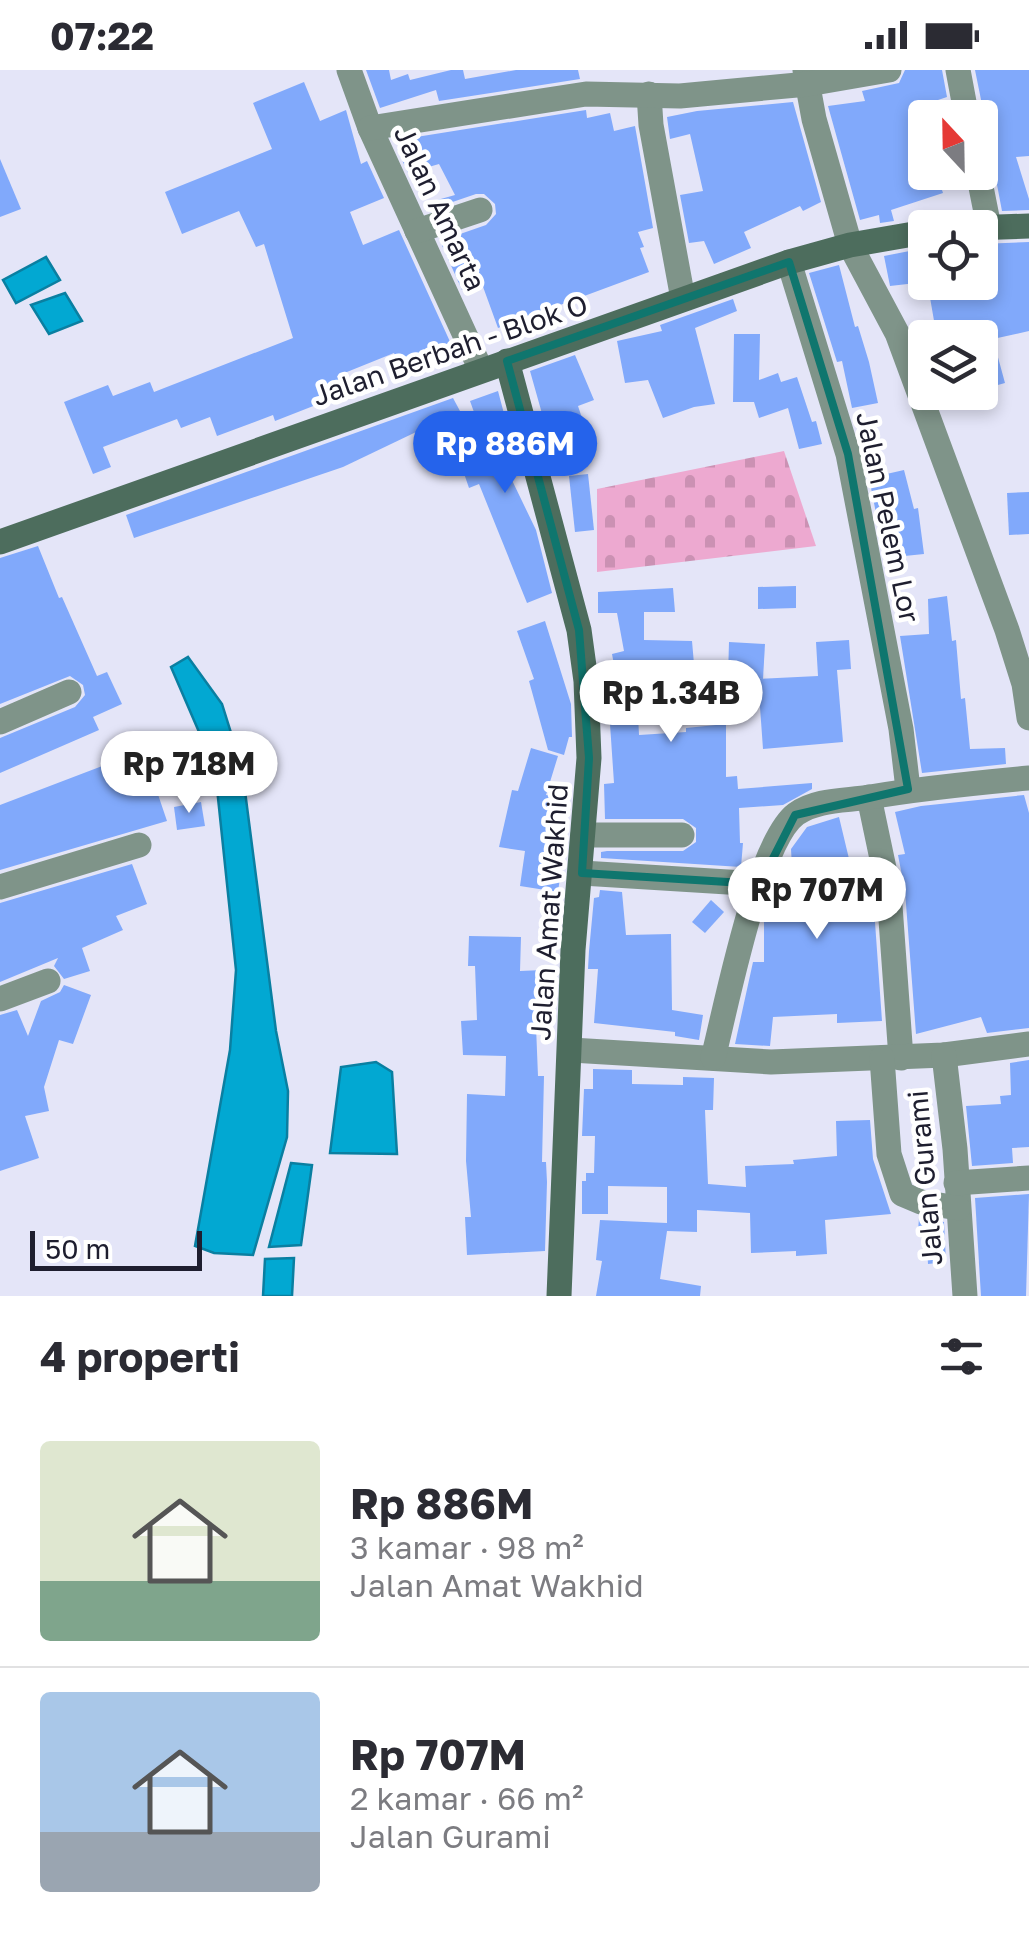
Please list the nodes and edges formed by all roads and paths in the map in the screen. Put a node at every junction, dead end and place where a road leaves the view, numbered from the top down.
1 (349, 70) edge
2 (676, 70) edge
3 (889, 70) edge
4 (958, 70) edge
5 (806, 77) edge
6 (649, 94) junction
7 (680, 96) junction
8 (964, 100) edge
9 (370, 128) junction
10 (480, 210) dead end
11 (1029, 226) edge
12 (998, 227) edge
13 (417, 230) junction
14 (908, 235) edge
15 (850, 245) junction
16 (789, 262) junction
17 (683, 300) junction
18 (507, 361) junction
19 (480, 370) junction
20 (0, 542) edge
21 (1018, 629) edge
22 (70, 692) dead end
23 (1029, 718) edge
24 (0, 722) edge
25 (1029, 778) edge
26 (908, 790) junction
27 (868, 797) junction
28 (583, 835) junction
29 (682, 835) dead end
30 (139, 845) dead end
31 (582, 873) junction
32 (760, 884) junction
33 (0, 887) edge
34 (48, 982) dead end
35 (0, 999) edge
36 (1029, 1044) edge
37 (570, 1050) junction
38 (944, 1056) junction
39 (714, 1058) junction
40 (892, 1058) junction
41 (1029, 1178) edge
42 (957, 1195) junction
43 (559, 1296) edge
44 (965, 1296) edge

1 - 9 street, Jalan Amarta
2 - 7 street
3 - 5 street
4 - 8 street
5 - 7 street
5 - 15 street
6 - 7 street
6 - 9 street
6 - 17 street
9 - 13 street, Jalan Amarta
10 - 13 street
11 - 12 main road
13 - 19 street, Jalan Amarta
14 - 15 main road, Jalan Berbah - Blok O
15 - 16 main road, Jalan Berbah - Blok O
15 - 21 street
16 - 17 main road, Jalan Berbah - Blok O
16 - 26 street, Jalan Pelem Lor
17 - 18 main road, Jalan Berbah - Blok O
18 - 19 main road, Jalan Berbah - Blok O
18 - 28 main road, Jalan Amat Wakhid
19 - 20 main road, Jalan Berbah - Blok O
21 - 23 street
22 - 24 street
25 - 26 street
26 - 27 street
27 - 32 street
27 - 40 street
28 - 29 street
28 - 31 main road, Jalan Amat Wakhid
30 - 33 street
31 - 32 street
31 - 37 main road, Jalan Amat Wakhid
32 - 39 street
34 - 35 street
36 - 38 street
37 - 39 street
37 - 43 main road, Jalan Amat Wakhid
38 - 40 street
38 - 42 street, Jalan Gurami
39 - 40 street
40 - 42 street
41 - 42 street
42 - 44 street, Jalan Gurami

